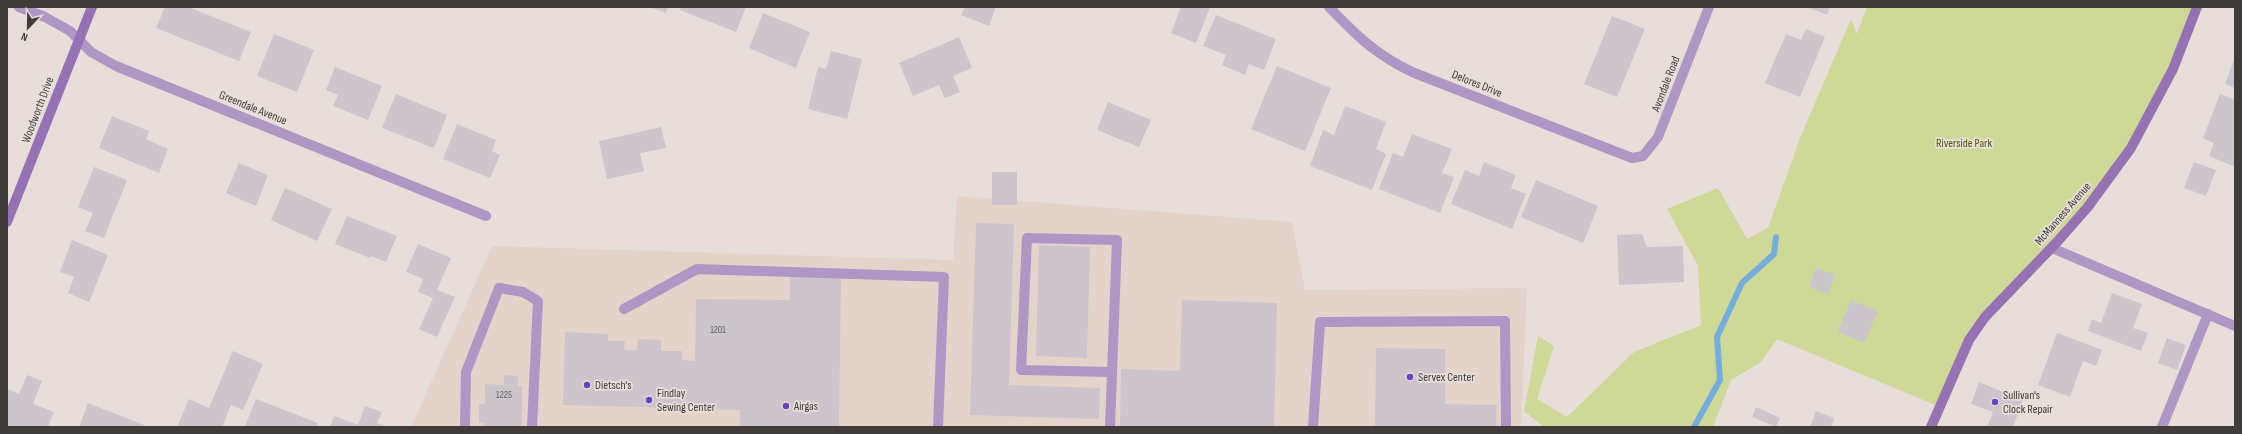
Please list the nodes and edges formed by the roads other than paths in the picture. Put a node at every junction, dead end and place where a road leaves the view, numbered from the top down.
1 (19, 7) edge
2 (92, 7) edge
3 (1329, 7) edge
4 (1709, 7) edge
5 (2197, 7) edge
6 (79, 41) junction
7 (1632, 158) joint
8 (486, 216) dead end
9 (7, 222) edge
10 (2052, 248) junction
11 (624, 309) dead end
12 (2208, 314) junction
13 (2235, 326) edge
14 (1112, 372) junction
15 (464, 427) edge
16 (532, 427) edge
17 (938, 427) edge
18 (1110, 427) edge
19 (1313, 427) edge
20 (1506, 427) edge
21 (1931, 427) edge
22 (2162, 427) edge

1 - 6 street, Greendale Avenue
2 - 6 main road, Woodworth Drive
3 - 7 street, Delores Drive
4 - 7 street, Avondale Road
5 - 10 main road, McManness Avenue
6 - 8 street, Greendale Avenue
6 - 9 main road, Woodworth Drive
10 - 12 street
10 - 21 main road, McManness Avenue
11 - 17 street
12 - 13 street
12 - 22 street
14 - 14 street
14 - 18 street
15 - 16 street
19 - 20 street

